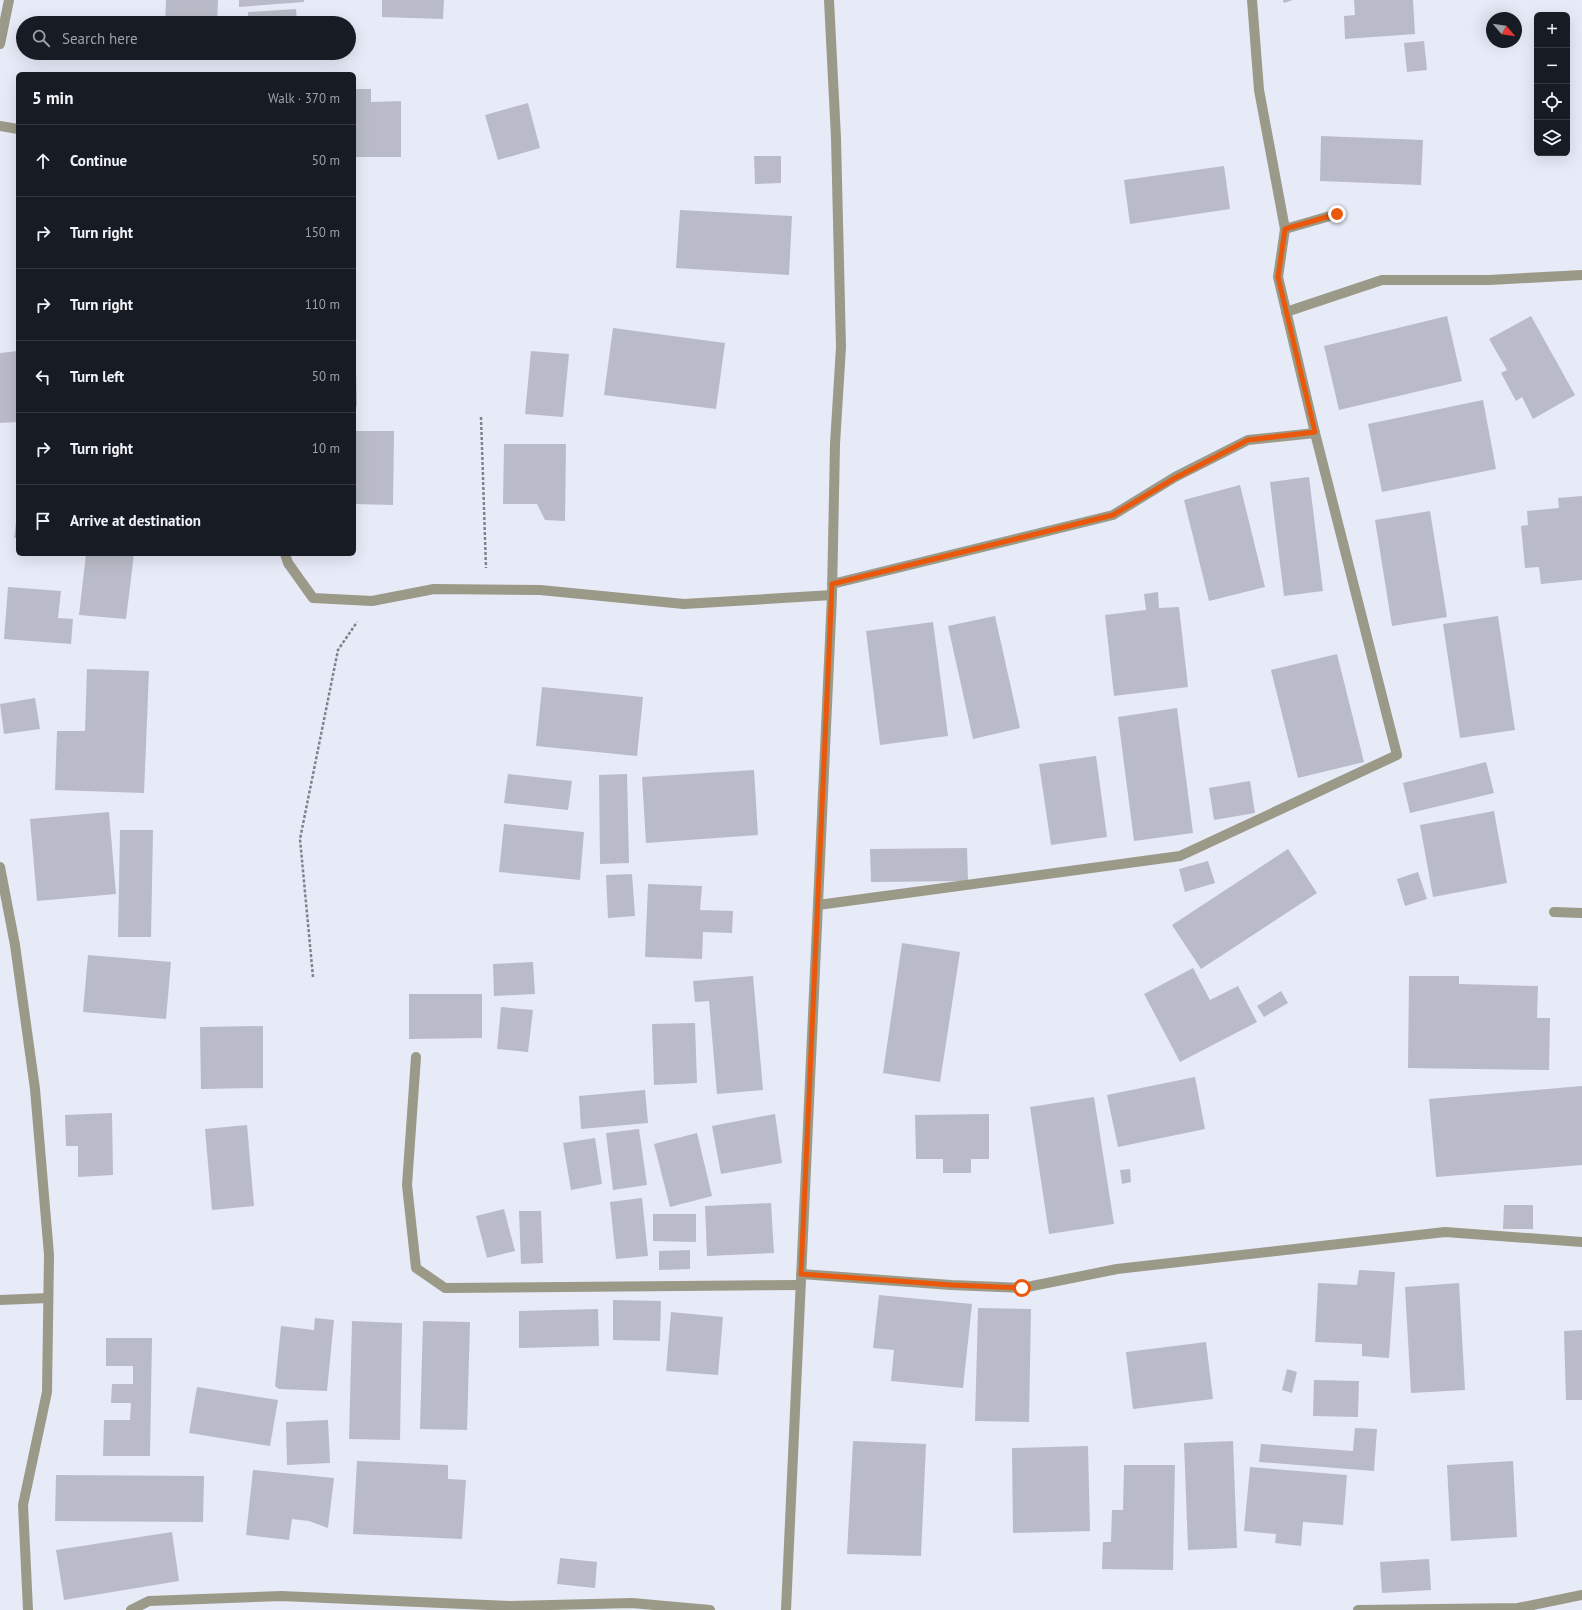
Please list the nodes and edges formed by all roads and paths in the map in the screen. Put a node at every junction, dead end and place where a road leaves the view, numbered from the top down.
1 (9, 0) edge
2 (830, 0) edge
3 (1252, 0) edge
4 (0, 44) edge
5 (0, 126) edge
6 (16, 130) edge
7 (1337, 214) dead end
8 (1285, 229) junction
9 (1582, 275) edge
10 (1286, 312) junction
11 (481, 417) dead end
12 (1315, 432) junction
13 (286, 556) edge
14 (832, 584) junction
15 (487, 589) junction
16 (832, 595) junction
17 (372, 601) junction
18 (0, 867) edge
19 (818, 905) junction
20 (1554, 912) dead end
21 (1582, 913) edge
22 (313, 977) dead end
23 (416, 1057) dead end
24 (1582, 1242) edge
25 (801, 1274) junction
26 (800, 1285) junction
27 (48, 1298) junction
28 (0, 1300) edge
29 (1582, 1596) edge
30 (28, 1610) edge
31 (131, 1610) edge
32 (710, 1610) edge
33 (786, 1610) edge
34 (1358, 1610) edge

1 - 4 street
2 - 14 street
3 - 8 street
5 - 6 street
7 - 8 street
8 - 10 street
9 - 10 street
10 - 12 street
11 - 15 path
12 - 14 street
12 - 19 street
13 - 17 street
14 - 16 street
15 - 16 street
15 - 17 street
16 - 19 street
17 - 22 path
18 - 27 street
19 - 25 street
20 - 21 street
23 - 26 street
24 - 25 street
25 - 26 street
26 - 33 street
27 - 28 street
27 - 30 street
29 - 34 street
31 - 32 street

